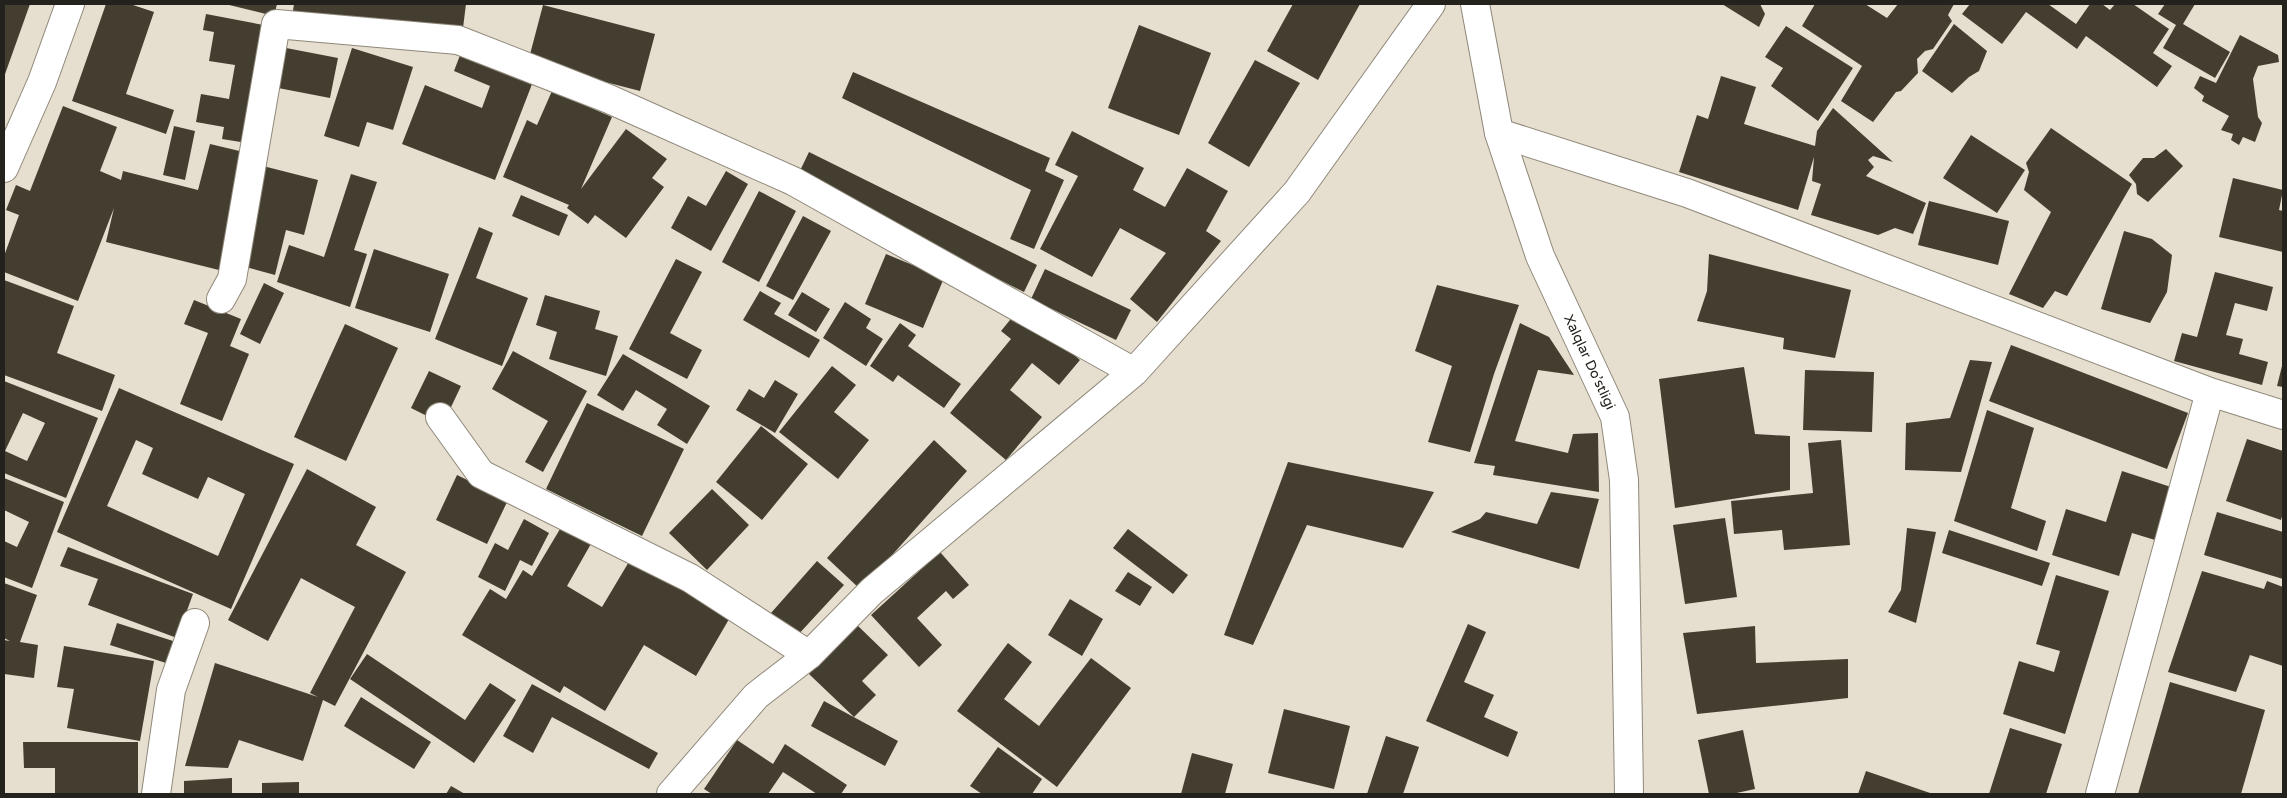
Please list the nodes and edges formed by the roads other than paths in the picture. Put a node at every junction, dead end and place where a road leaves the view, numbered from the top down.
1 (70, 4) edge
2 (1430, 4) edge
3 (1475, 4) edge
4 (1499, 133) junction
5 (4, 168) edge
6 (221, 298) dead end
7 (1134, 372) junction
8 (2210, 392) junction
9 (2283, 415) edge
10 (440, 417) dead end
11 (195, 622) dead end
12 (809, 655) junction
13 (156, 794) edge
14 (671, 794) edge
15 (1629, 794) edge
16 (2100, 794) edge

1 - 5 street
2 - 7 street
3 - 4 street, Xalqlar Do’stligi
4 - 8 street
4 - 15 street, Xalqlar Do’stligi
6 - 7 street
7 - 12 street
8 - 9 street
8 - 16 street
10 - 12 street
11 - 13 street
12 - 14 street

